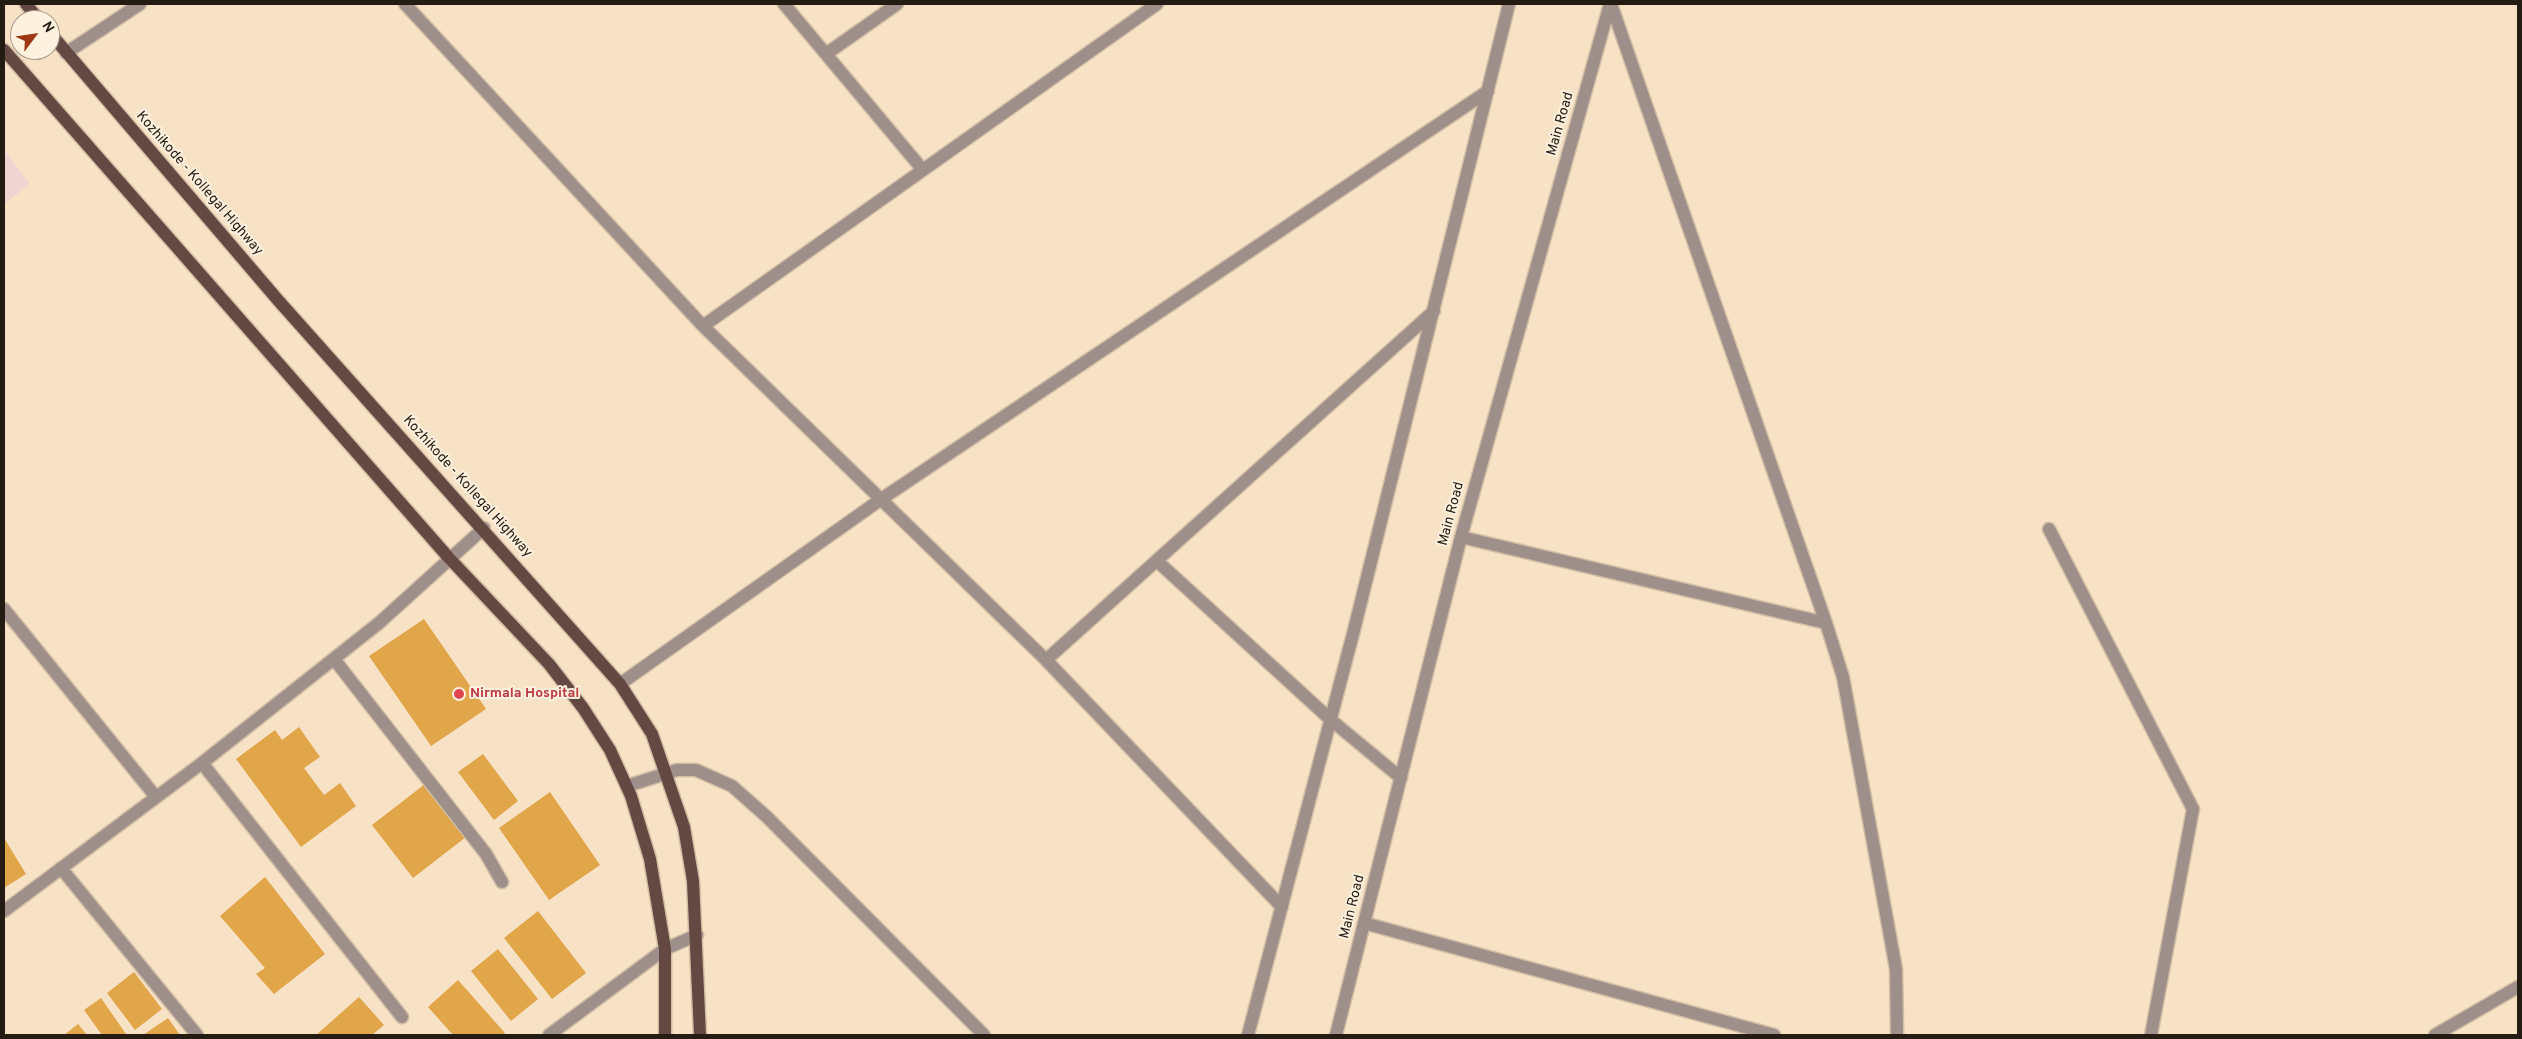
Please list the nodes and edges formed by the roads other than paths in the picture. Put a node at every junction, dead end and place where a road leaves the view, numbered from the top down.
1 (405, 4) edge
2 (784, 4) edge
3 (898, 4) edge
4 (1157, 4) edge
5 (1509, 4) edge
6 (1611, 4) edge
7 (135, 5) edge
8 (60, 46) edge
9 (4, 50) edge
10 (66, 53) junction
11 (826, 54) junction
12 (1488, 91) junction
13 (923, 170) junction
14 (1434, 311) junction
15 (703, 326) junction
16 (880, 500) junction
17 (484, 528) junction
18 (2049, 529) dead end
19 (1460, 537) junction
20 (449, 558) junction
21 (1156, 561) junction
22 (4, 609) edge
23 (1826, 623) junction
24 (334, 659) junction
25 (1046, 660) junction
26 (620, 684) junction
27 (1331, 720) junction
28 (202, 763) junction
29 (666, 773) junction
30 (1401, 778) junction
31 (627, 786) junction
32 (156, 797) junction
33 (61, 868) junction
34 (502, 882) dead end
35 (1282, 907) junction
36 (4, 911) edge
37 (1364, 923) junction
38 (697, 935) junction
39 (665, 950) junction
40 (2518, 987) edge
41 (402, 1017) dead end
42 (197, 1035) edge
43 (549, 1035) edge
44 (665, 1035) edge
45 (700, 1035) edge
46 (984, 1035) edge
47 (1248, 1035) edge
48 (1336, 1035) edge
49 (1774, 1035) edge
50 (1897, 1035) edge
51 (2151, 1035) edge
52 (2435, 1035) edge

1 - 15 street
2 - 11 street
3 - 11 street
4 - 13 street
5 - 12 street
6 - 19 street, Main Road
6 - 23 street
7 - 10 street
8 - 10 main road, Kozhikode - Kollegal Highway
9 - 20 main road
10 - 17 main road, Kozhikode - Kollegal Highway
11 - 13 street
12 - 14 street
12 - 16 street
13 - 15 street
14 - 21 street
14 - 27 street
15 - 16 street
16 - 25 street
16 - 26 street
17 - 20 street
17 - 26 main road, Kozhikode - Kollegal Highway
18 - 51 street
19 - 23 street
19 - 30 street, Main Road
20 - 24 street
20 - 31 main road
21 - 25 street
21 - 27 street
22 - 32 street
23 - 50 street
24 - 28 street
24 - 34 street
25 - 35 street
26 - 29 main road, Kozhikode - Kollegal Highway
27 - 30 street
27 - 35 street
28 - 32 street
28 - 41 street
29 - 31 street
29 - 38 main road, Kozhikode - Kollegal Highway
29 - 46 street
30 - 37 street, Main Road
31 - 39 main road
32 - 33 street
33 - 36 street
33 - 42 street
35 - 47 street
37 - 48 street, Main Road
37 - 49 street
38 - 39 street
38 - 45 main road, Kozhikode - Kollegal Highway
39 - 43 street
39 - 44 main road
40 - 52 street

